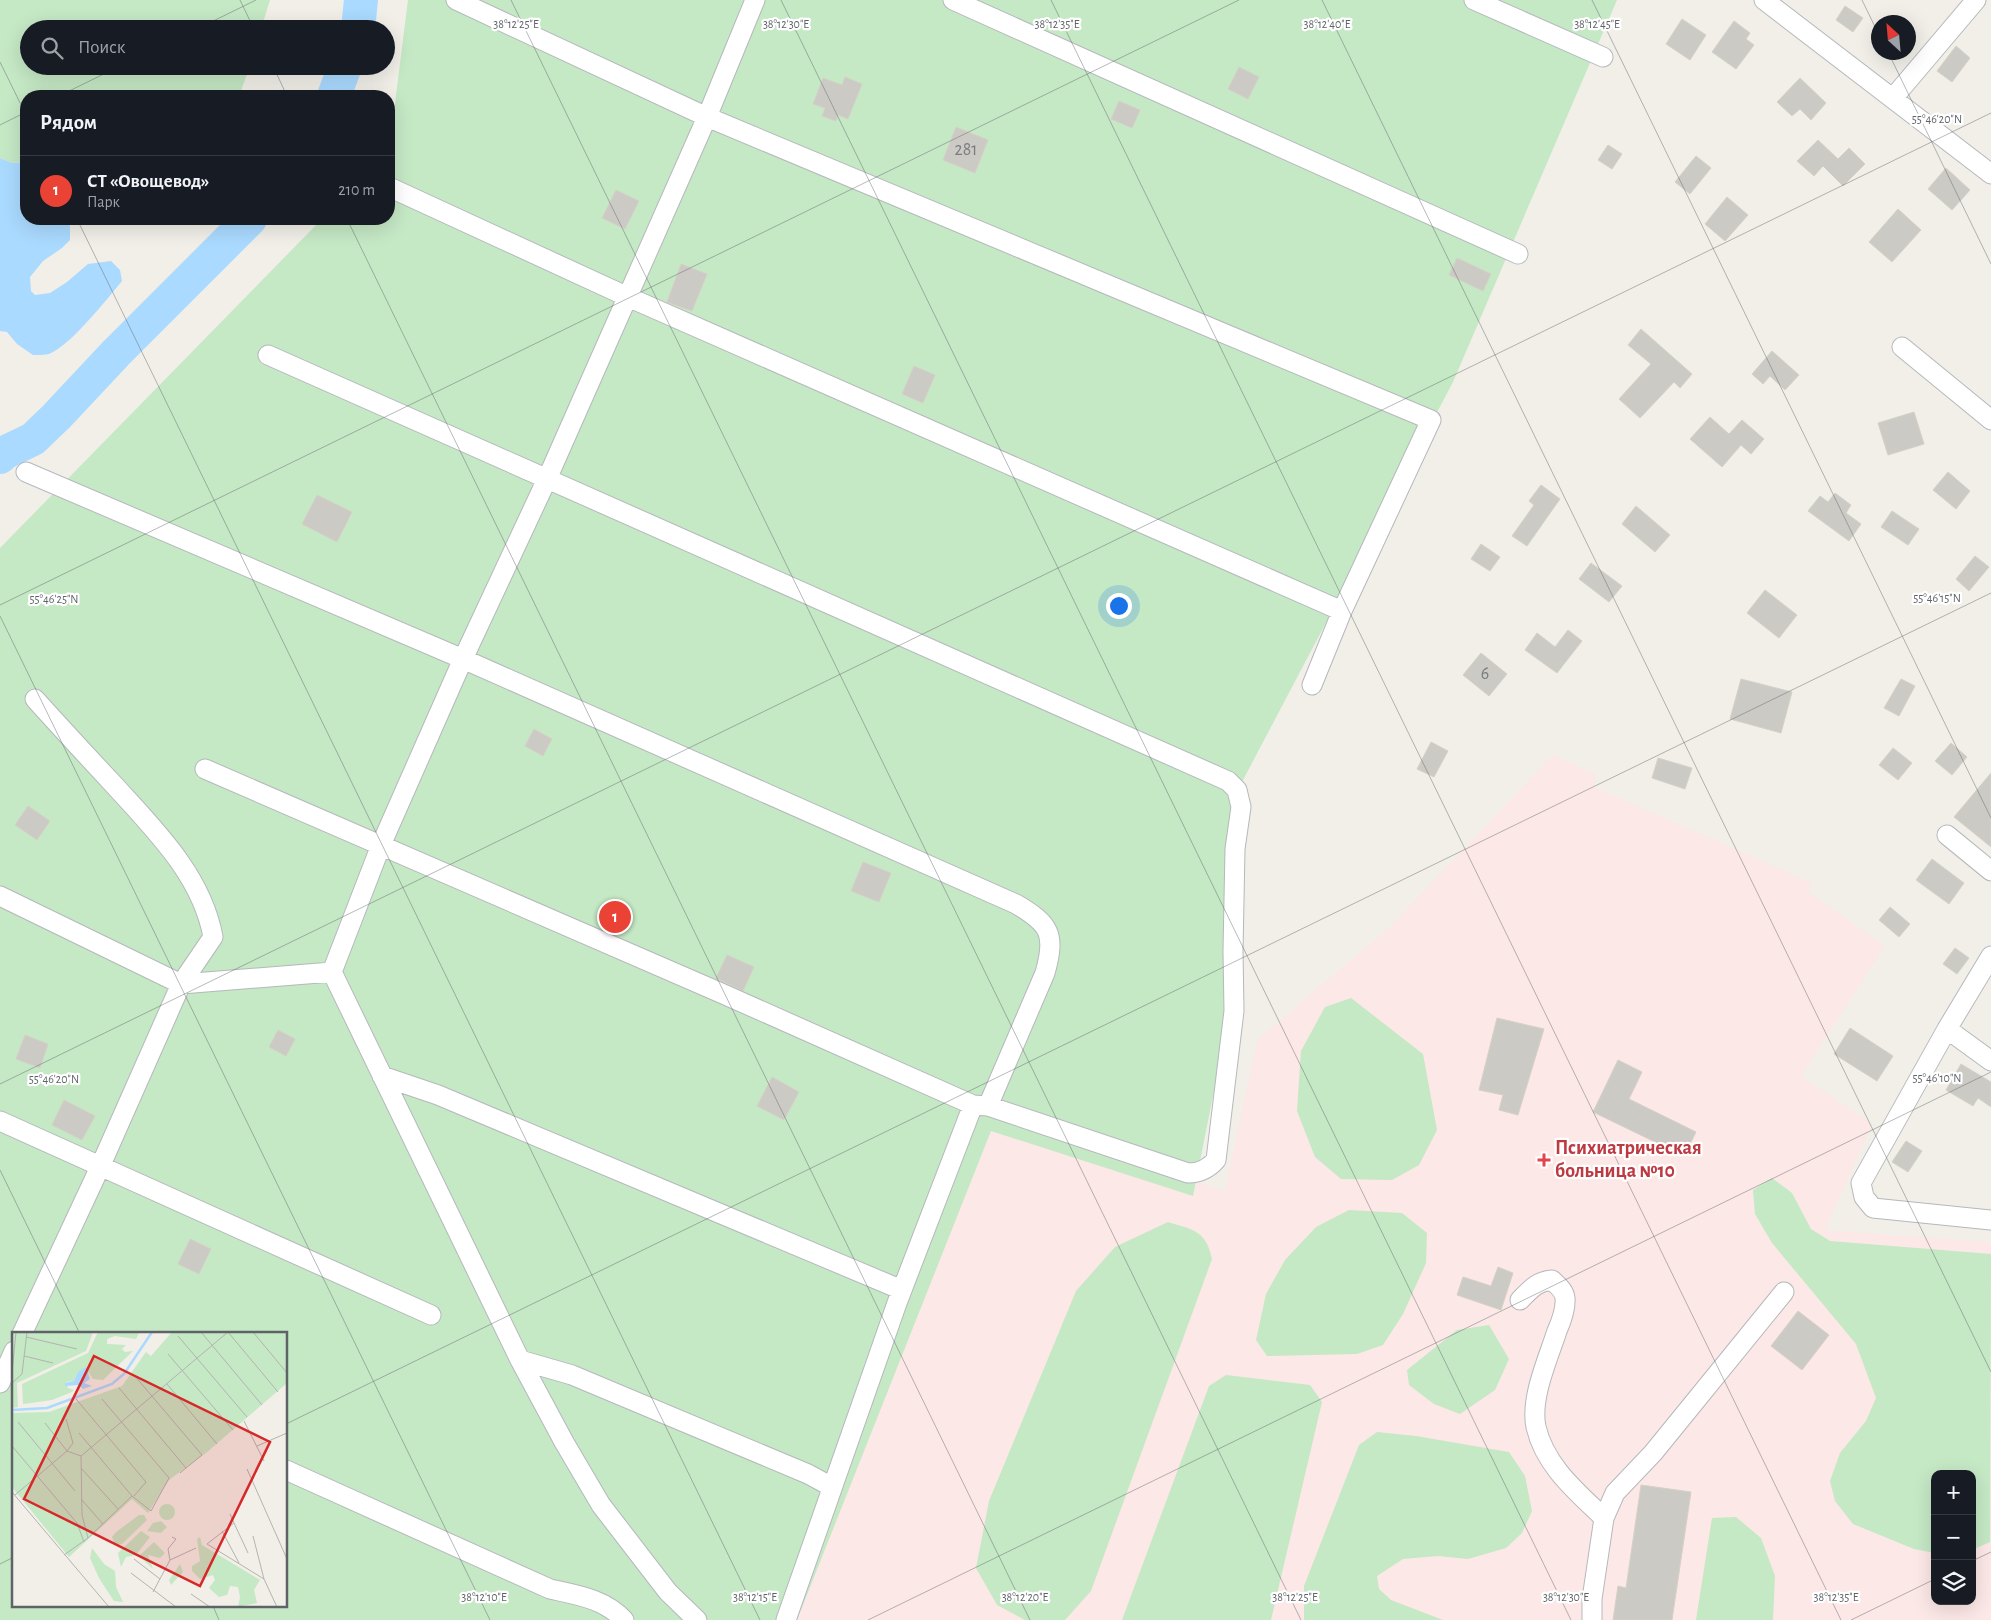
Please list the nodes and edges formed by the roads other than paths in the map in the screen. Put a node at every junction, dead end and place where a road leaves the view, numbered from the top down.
1 (456, 0) edge
2 (755, 0) edge
3 (952, 0) edge
4 (1474, 0) edge
5 (1764, 0) edge
6 (1976, 0) edge
7 (1603, 57) dead end
8 (1892, 98) junction
9 (707, 117) junction
10 (1991, 174) edge
11 (395, 189) edge
12 (1518, 254) dead end
13 (628, 296) junction
14 (1902, 347) dead end
15 (268, 355) dead end
16 (1991, 420) edge
17 (26, 472) dead end
18 (547, 479) junction
19 (1342, 611) junction
20 (463, 659) junction
21 (1312, 685) dead end
22 (35, 698) dead end
23 (205, 770) dead end
24 (1947, 835) dead end
25 (381, 844) junction
26 (1991, 871) edge
27 (0, 896) edge
28 (1991, 956) edge
29 (332, 972) junction
30 (181, 984) junction
31 (1947, 1029) junction
32 (1991, 1061) edge
33 (382, 1076) junction
34 (981, 1105) junction
35 (0, 1121) edge
36 (100, 1167) junction
37 (1991, 1220) edge
38 (902, 1290) junction
39 (1784, 1292) dead end
40 (1520, 1300) dead end
41 (431, 1315) dead end
42 (23, 1332) edge
43 (0, 1341) edge
44 (12, 1348) edge
45 (12, 1354) edge
46 (520, 1360) junction
47 (0, 1383) edge
48 (288, 1471) edge
49 (832, 1487) junction
50 (1604, 1518) junction
51 (624, 1620) edge
52 (697, 1620) edge
53 (786, 1620) edge
54 (1592, 1620) edge

1 - 9 street
2 - 9 street
3 - 12 street
4 - 7 street
5 - 8 street
6 - 8 street
8 - 10 street
9 - 13 street
9 - 19 street
11 - 13 street
13 - 18 street
13 - 19 street
14 - 16 street
15 - 18 street
17 - 20 street
18 - 20 street
18 - 34 street
19 - 21 street
20 - 25 street
20 - 34 street
22 - 30 street
23 - 25 street
24 - 26 street
25 - 29 street
25 - 34 street
27 - 30 street
28 - 31 street
29 - 30 street
29 - 33 street
30 - 36 street
31 - 32 street
31 - 37 street
33 - 38 street
33 - 46 street
34 - 38 street
35 - 36 street
36 - 41 street
36 - 42 street
38 - 49 street
39 - 50 street
40 - 50 street
43 - 44 street
45 - 47 street
46 - 49 street
46 - 52 street
48 - 51 street
49 - 53 street
50 - 54 street

